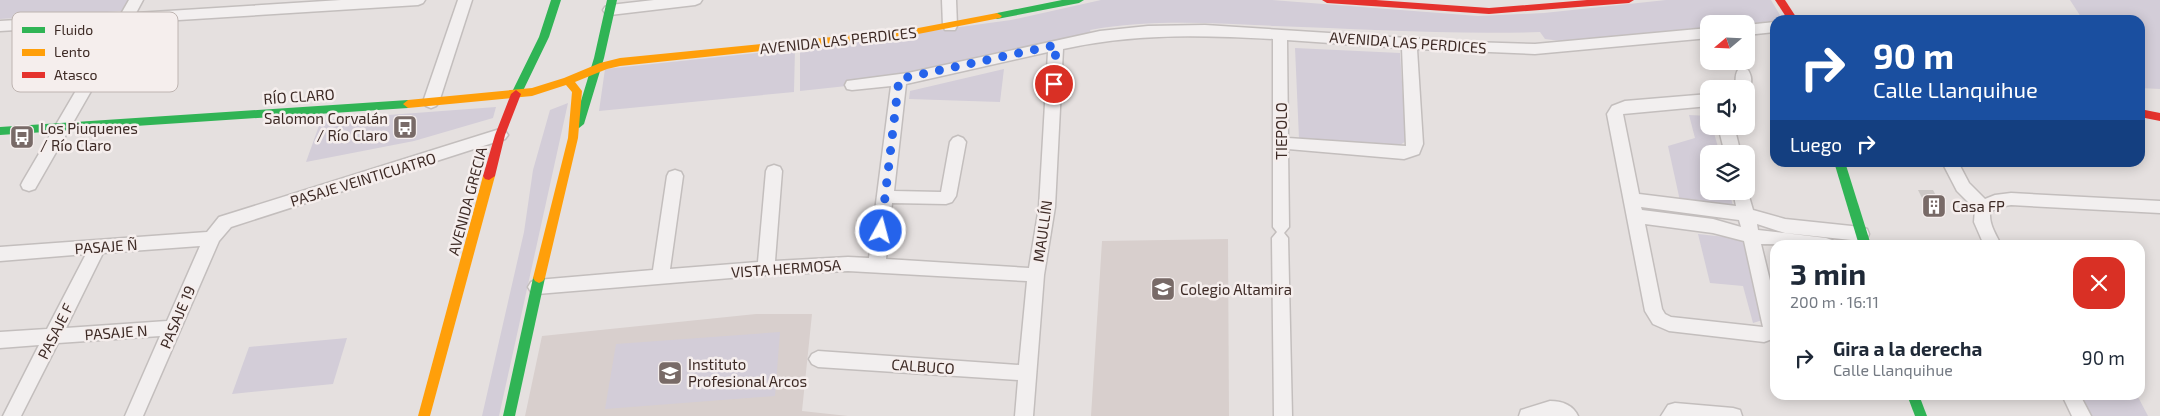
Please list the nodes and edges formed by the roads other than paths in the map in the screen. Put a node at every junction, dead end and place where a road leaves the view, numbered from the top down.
1 (136, 0) edge
2 (418, 0) edge
3 (465, 0) edge
4 (556, 0) edge
5 (695, 0) edge
6 (949, 0) edge
7 (1079, 0) edge
8 (1327, 0) edge
9 (1628, 0) edge
10 (1780, 0) edge
11 (1540, 4) edge
12 (611, 5) edge
13 (1470, 5) edge
14 (129, 12) edge
15 (178, 15) edge
16 (1790, 15) edge
17 (950, 26) junction
18 (1770, 28) edge
19 (1755, 29) edge
20 (1280, 34) junction
21 (1700, 34) edge
22 (1409, 43) junction
23 (1056, 45) junction
24 (596, 69) junction
25 (899, 79) junction
26 (568, 81) junction
27 (852, 85) dead end
28 (83, 92) edge
29 (516, 94) junction
30 (1700, 101) edge
31 (431, 102) junction
32 (2145, 114) edge
33 (2160, 117) edge
34 (63, 127) junction
35 (0, 131) edge
36 (500, 135) junction
37 (573, 141) junction
38 (958, 142) dead end
39 (1281, 143) junction
40 (1841, 167) edge
41 (1952, 167) edge
42 (774, 171) dead end
43 (675, 176) dead end
44 (29, 185) dead end
45 (886, 197) junction
46 (1743, 200) edge
47 (1633, 207) junction
48 (2160, 207) edge
49 (1984, 208) junction
50 (1746, 214) junction
51 (225, 222) joint
52 (1751, 236) junction
53 (212, 238) junction
54 (1784, 240) edge
55 (1863, 240) edge
56 (1991, 240) edge
57 (98, 247) junction
58 (0, 254) edge
59 (877, 264) junction
60 (766, 268) junction
61 (1036, 275) junction
62 (660, 277) junction
63 (537, 287) junction
64 (1770, 317) edge
65 (172, 328) junction
66 (1770, 331) edge
67 (52, 336) junction
68 (0, 340) edge
69 (818, 359) dead end
70 (1027, 373) junction
71 (1915, 400) edge
72 (2074, 400) edge
73 (12, 416) edge
74 (134, 416) edge
75 (424, 416) edge
76 (510, 416) edge
77 (1024, 416) edge
78 (1283, 416) edge
79 (1528, 416) edge
80 (1569, 416) edge
81 (1670, 416) edge
82 (1733, 416) edge
83 (1920, 416) edge
84 (2082, 416) edge

1 - 14 street
2 - 15 street
3 - 31 street
4 - 29 main road, AVENIDA GRECIA
5 - 12 street
6 - 17 street
7 - 17 main road, AVENIDA LAS PERDICES
8 - 13 main road
9 - 11 main road
10 - 16 main road
11 - 13 main road
12 - 24 main road
17 - 24 main road, AVENIDA LAS PERDICES
18 - 19 street
20 - 22 street, AVENIDA LAS PERDICES
20 - 23 street, AVENIDA LAS PERDICES
20 - 39 street, TIEPOLO
21 - 22 street, AVENIDA LAS PERDICES
22 - 39 street
23 - 25 street, AVENIDA LAS PERDICES
23 - 61 street, MAULLÍN
24 - 26 main road, RÍO CLARO
24 - 37 main road
25 - 27 street, AVENIDA LAS PERDICES
25 - 45 street
26 - 29 main road, RÍO CLARO
26 - 37 main road
28 - 34 street
29 - 31 main road, RÍO CLARO
29 - 36 main road, AVENIDA GRECIA
30 - 47 street
31 - 34 main road, RÍO CLARO
32 - 33 main road
34 - 35 main road, RÍO CLARO
34 - 44 street
36 - 51 street, PASAJE VEINTICUATRO
36 - 75 main road, AVENIDA GRECIA
37 - 63 main road
38 - 45 street
39 - 78 street, TIEPOLO
40 - 55 main road
41 - 49 street
42 - 60 street
43 - 62 street
45 - 59 street
46 - 50 street
47 - 50 street
47 - 52 street
47 - 66 street
48 - 49 street
49 - 56 street
50 - 52 street
50 - 55 street
51 - 53 street, PASAJE 19
52 - 54 street
52 - 64 street
53 - 57 street, PASAJE Ñ
53 - 65 street, PASAJE 19
57 - 58 street, PASAJE Ñ
57 - 67 street, PASAJE F
59 - 60 street, VISTA HERMOSA
59 - 61 street, VISTA HERMOSA
60 - 62 street, VISTA HERMOSA
61 - 70 street, MAULLÍN
62 - 63 street, VISTA HERMOSA
63 - 76 main road
65 - 67 street, PASAJE N
65 - 74 street, PASAJE 19
67 - 68 street, PASAJE N
67 - 73 street, PASAJE F
69 - 70 street, CALBUCO
70 - 77 street, MAULLÍN
71 - 83 main road
72 - 84 street
79 - 80 street
81 - 82 street

